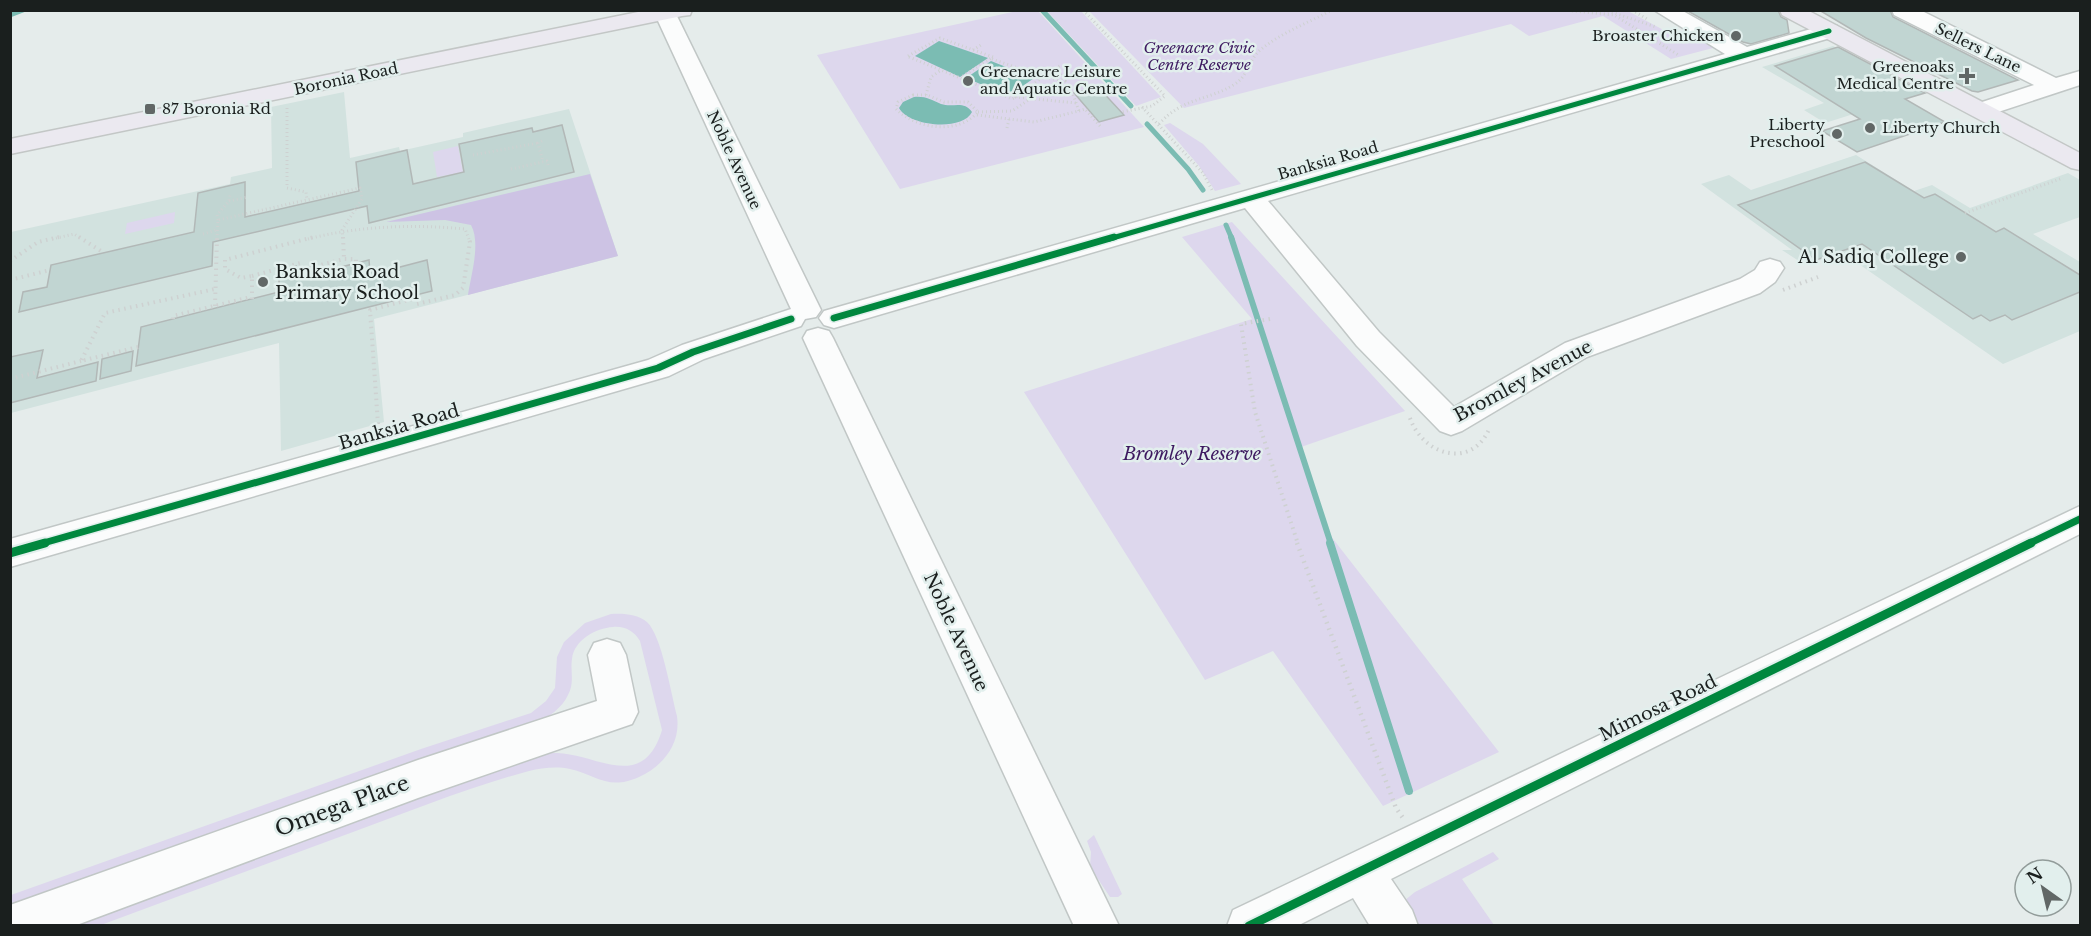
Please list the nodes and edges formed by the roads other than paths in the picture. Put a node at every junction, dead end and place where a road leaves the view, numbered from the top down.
1 (1664, 10) edge
2 (1790, 10) edge
3 (1902, 10) edge
4 (670, 12) edge
5 (1829, 31) junction
6 (1746, 56) junction
7 (2080, 78) edge
8 (2054, 86) junction
9 (1981, 110) junction
10 (10, 147) edge
11 (2076, 169) edge
12 (1251, 198) junction
13 (1770, 268) dead end
14 (809, 324) junction
15 (2080, 519) edge
16 (10, 553) edge
17 (607, 655) dead end
18 (1361, 872) junction
19 (13, 926) edge
20 (1097, 926) edge
21 (1249, 926) edge
22 (1396, 926) edge

1 - 6 street
2 - 5 main road
3 - 8 street, Sellers Lane
4 - 10 main road, Boronia Road
4 - 14 street, Noble Avenue
5 - 6 street, Banksia Road
5 - 9 main road
6 - 12 street, Banksia Road
7 - 8 street
8 - 9 street
9 - 11 main road
12 - 13 street, Bromley Avenue
12 - 14 street, Banksia Road
14 - 16 street, Banksia Road
14 - 20 street, Noble Avenue
15 - 18 street, Mimosa Road
17 - 19 street, Omega Place
18 - 21 street, Mimosa Road
18 - 22 street

